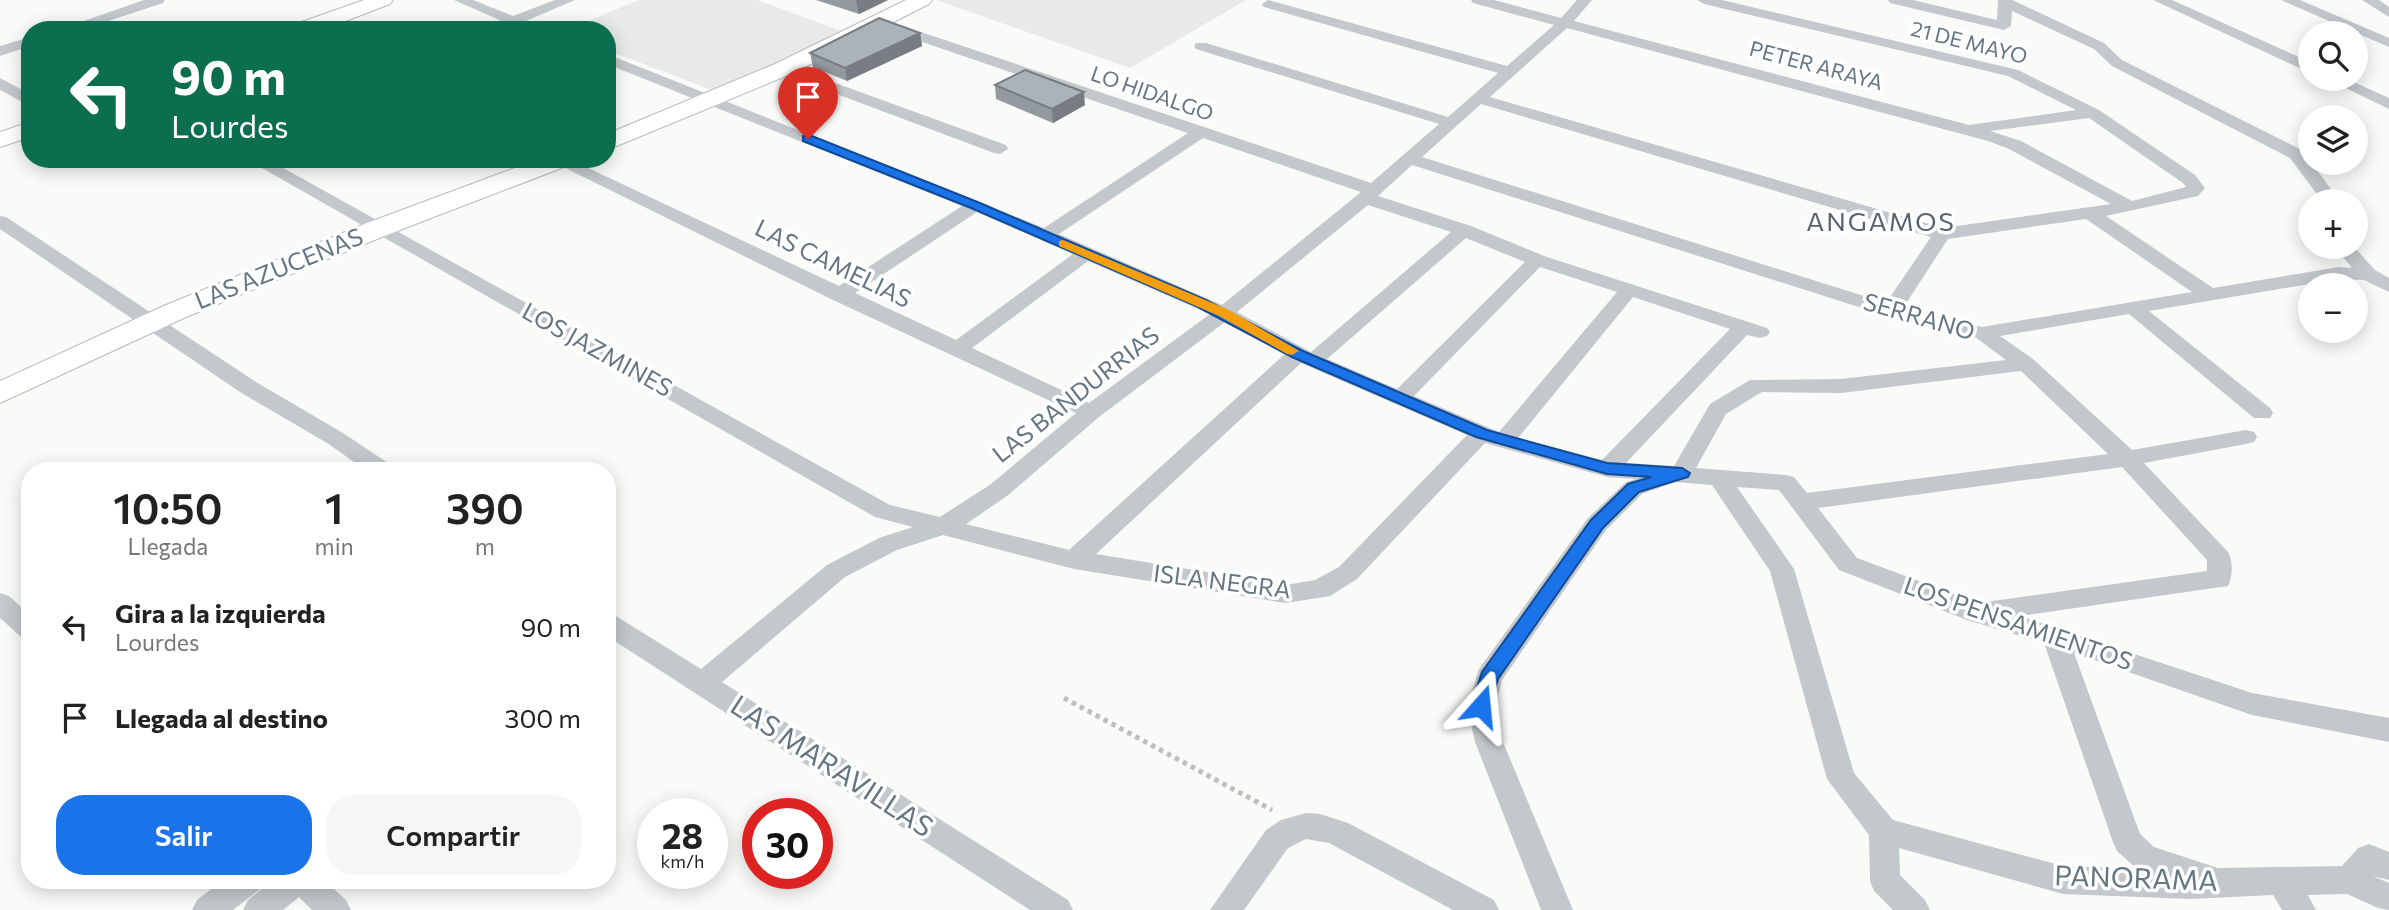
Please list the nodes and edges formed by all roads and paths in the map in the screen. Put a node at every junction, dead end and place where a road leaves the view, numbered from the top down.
1 (158, 0) edge
2 (383, 0) edge
3 (461, 0) edge
4 (568, 0) edge
5 (922, 0) edge
6 (1478, 0) edge
7 (1585, 0) edge
8 (1704, 0) edge
9 (1895, 0) edge
10 (2160, 0) edge
11 (2288, 0) edge
12 (2369, 0) edge
13 (2005, 1) edge
14 (1269, 4) dead end
15 (2389, 13) edge
16 (93, 21) edge
17 (326, 21) edge
18 (513, 21) joint
19 (877, 22) junction
20 (1563, 24) junction
21 (2004, 26) joint
22 (2389, 43) edge
23 (21, 44) edge
24 (1201, 46) dead end
25 (0, 51) edge
26 (616, 63) edge
27 (2298, 63) edge
28 (783, 69) junction
29 (1508, 71) junction
30 (0, 83) edge
31 (2362, 91) edge
32 (21, 96) edge
33 (1480, 99) junction
34 (712, 101) junction
35 (2389, 103) edge
36 (2093, 113) junction
37 (1452, 123) junction
38 (1967, 129) junction
39 (21, 132) edge
40 (1200, 132) junction
41 (616, 139) edge
42 (0, 140) edge
43 (1000, 149) dead end
44 (1410, 159) junction
45 (270, 168) edge
46 (538, 168) edge
47 (576, 168) edge
48 (2323, 189) edge
49 (1369, 194) junction
50 (975, 205) junction
51 (2130, 207) junction
52 (2091, 214) junction
53 (0, 221) edge
54 (377, 229) junction
55 (1464, 230) junction
56 (1942, 234) junction
57 (1045, 235) junction
58 (1086, 253) junction
59 (2355, 259) edge
60 (1537, 260) junction
61 (2367, 273) edge
62 (2368, 274) edge
63 (2298, 280) edge
64 (2389, 286) edge
65 (1628, 290) junction
66 (838, 295) junction
67 (2211, 296) junction
68 (2133, 308) junction
69 (1891, 310) junction
70 (1224, 313) junction
71 (150, 322) junction
72 (1751, 330) joint
73 (1982, 333) junction
74 (956, 349) junction
75 (1305, 357) junction
76 (2026, 364) junction
77 (0, 393) edge
78 (1400, 398) junction
79 (1091, 412) junction
80 (2262, 413) dead end
81 (2246, 437) dead end
82 (1492, 438) junction
83 (2127, 459) junction
84 (369, 462) edge
85 (1607, 469) junction
86 (1682, 473) junction
87 (1718, 477) junction
88 (1802, 502) junction
89 (946, 525) junction
90 (1074, 560) junction
91 (0, 603) edge
92 (1976, 613) junction
93 (21, 622) edge
94 (616, 634) edge
95 (2055, 636) junction
96 (703, 683) junction
97 (1064, 698) dead end
98 (2389, 730) edge
99 (1300, 825) junction
100 (1885, 831) junction
101 (2389, 866) edge
102 (2349, 880) junction
103 (2218, 882) junction
104 (2282, 882) junction
105 (236, 889) edge
106 (287, 889) edge
107 (310, 889) edge
108 (2389, 898) edge
109 (208, 910) edge
110 (259, 910) edge
111 (335, 910) edge
112 (1057, 910) edge
113 (1226, 910) edge
114 (1483, 910) edge
115 (1557, 910) edge
116 (1914, 910) edge
117 (2300, 910) edge

1 - 16 street
2 - 17 street
3 - 18 street
4 - 18 street
5 - 19 street
6 - 20 street, PETER ARAYA
7 - 20 street, LAS BANDURRIAS
8 - 36 street, 21 DE MAYO
9 - 21 street
10 - 27 street
11 - 22 street
12 - 15 street
13 - 21 street
13 - 48 street
14 - 29 street
19 - 28 street
19 - 40 street, LO HIDALGO
20 - 29 street, LAS BANDURRIAS
20 - 38 street, PETER ARAYA
23 - 25 street
24 - 37 street
26 - 34 street
28 - 34 street
28 - 43 street
29 - 33 street, LAS BANDURRIAS
30 - 32 street
31 - 35 street
33 - 37 street, LAS BANDURRIAS
33 - 56 street
34 - 41 street
34 - 50 street
36 - 38 street
36 - 51 street, 21 DE MAYO
37 - 44 street, LAS BANDURRIAS
38 - 51 street, PETER ARAYA
39 - 42 street
40 - 49 street, LO HIDALGO
40 - 57 street
44 - 49 street, LAS BANDURRIAS
44 - 69 street, SERRANO
45 - 54 street, LOS JAZMINES
46 - 54 street, LAS AZUCENAS
47 - 66 street, LAS CAMELIAS
49 - 55 street
49 - 70 street, LAS BANDURRIAS
50 - 57 street
50 - 66 street
51 - 52 street
52 - 56 street
52 - 67 street
53 - 71 street
54 - 71 street, LAS AZUCENAS
54 - 89 street, LOS JAZMINES
55 - 60 street
55 - 75 street
56 - 69 street
57 - 58 street
58 - 70 street
58 - 74 street
59 - 61 street
60 - 65 street
60 - 78 street
62 - 64 street
63 - 67 street
65 - 72 street
65 - 82 street, ISLA NEGRA
66 - 74 street, LAS CAMELIAS
67 - 68 street
68 - 73 street
68 - 80 street
69 - 73 street, SERRANO
70 - 75 street, LOS PENSAMIENTOS
70 - 79 street, LAS BANDURRIAS
71 - 77 street, LAS AZUCENAS
71 - 84 street
72 - 85 street
73 - 76 street, SERRANO
74 - 79 street, LAS CAMELIAS
75 - 78 street, LOS PENSAMIENTOS
75 - 90 street
76 - 83 street, SERRANO
76 - 86 street
78 - 82 street, LOS PENSAMIENTOS
79 - 89 street, LAS BANDURRIAS
81 - 83 street
82 - 85 street, LOS PENSAMIENTOS
82 - 90 street, ISLA NEGRA
83 - 88 street
83 - 92 street, SERRANO
85 - 86 street, LOS PENSAMIENTOS
86 - 87 street, LOS PENSAMIENTOS
86 - 115 street
87 - 88 street, LOS PENSAMIENTOS
87 - 100 street
88 - 92 street, LOS PENSAMIENTOS
89 - 90 street, ISLA NEGRA
89 - 96 street, LAS BANDURRIAS
91 - 93 street
92 - 95 street, LOS PENSAMIENTOS
94 - 96 street, LAS MARAVILLAS
95 - 98 street, LOS PENSAMIENTOS
95 - 103 street
96 - 112 street, LAS MARAVILLAS
97 - 99 path
99 - 113 street
99 - 114 street
100 - 103 street, PANORAMA
100 - 116 street
101 - 102 street
102 - 104 street, PANORAMA
102 - 108 street, PANORAMA
103 - 104 street, PANORAMA
104 - 117 street
105 - 109 street
106 - 110 street
107 - 111 street

